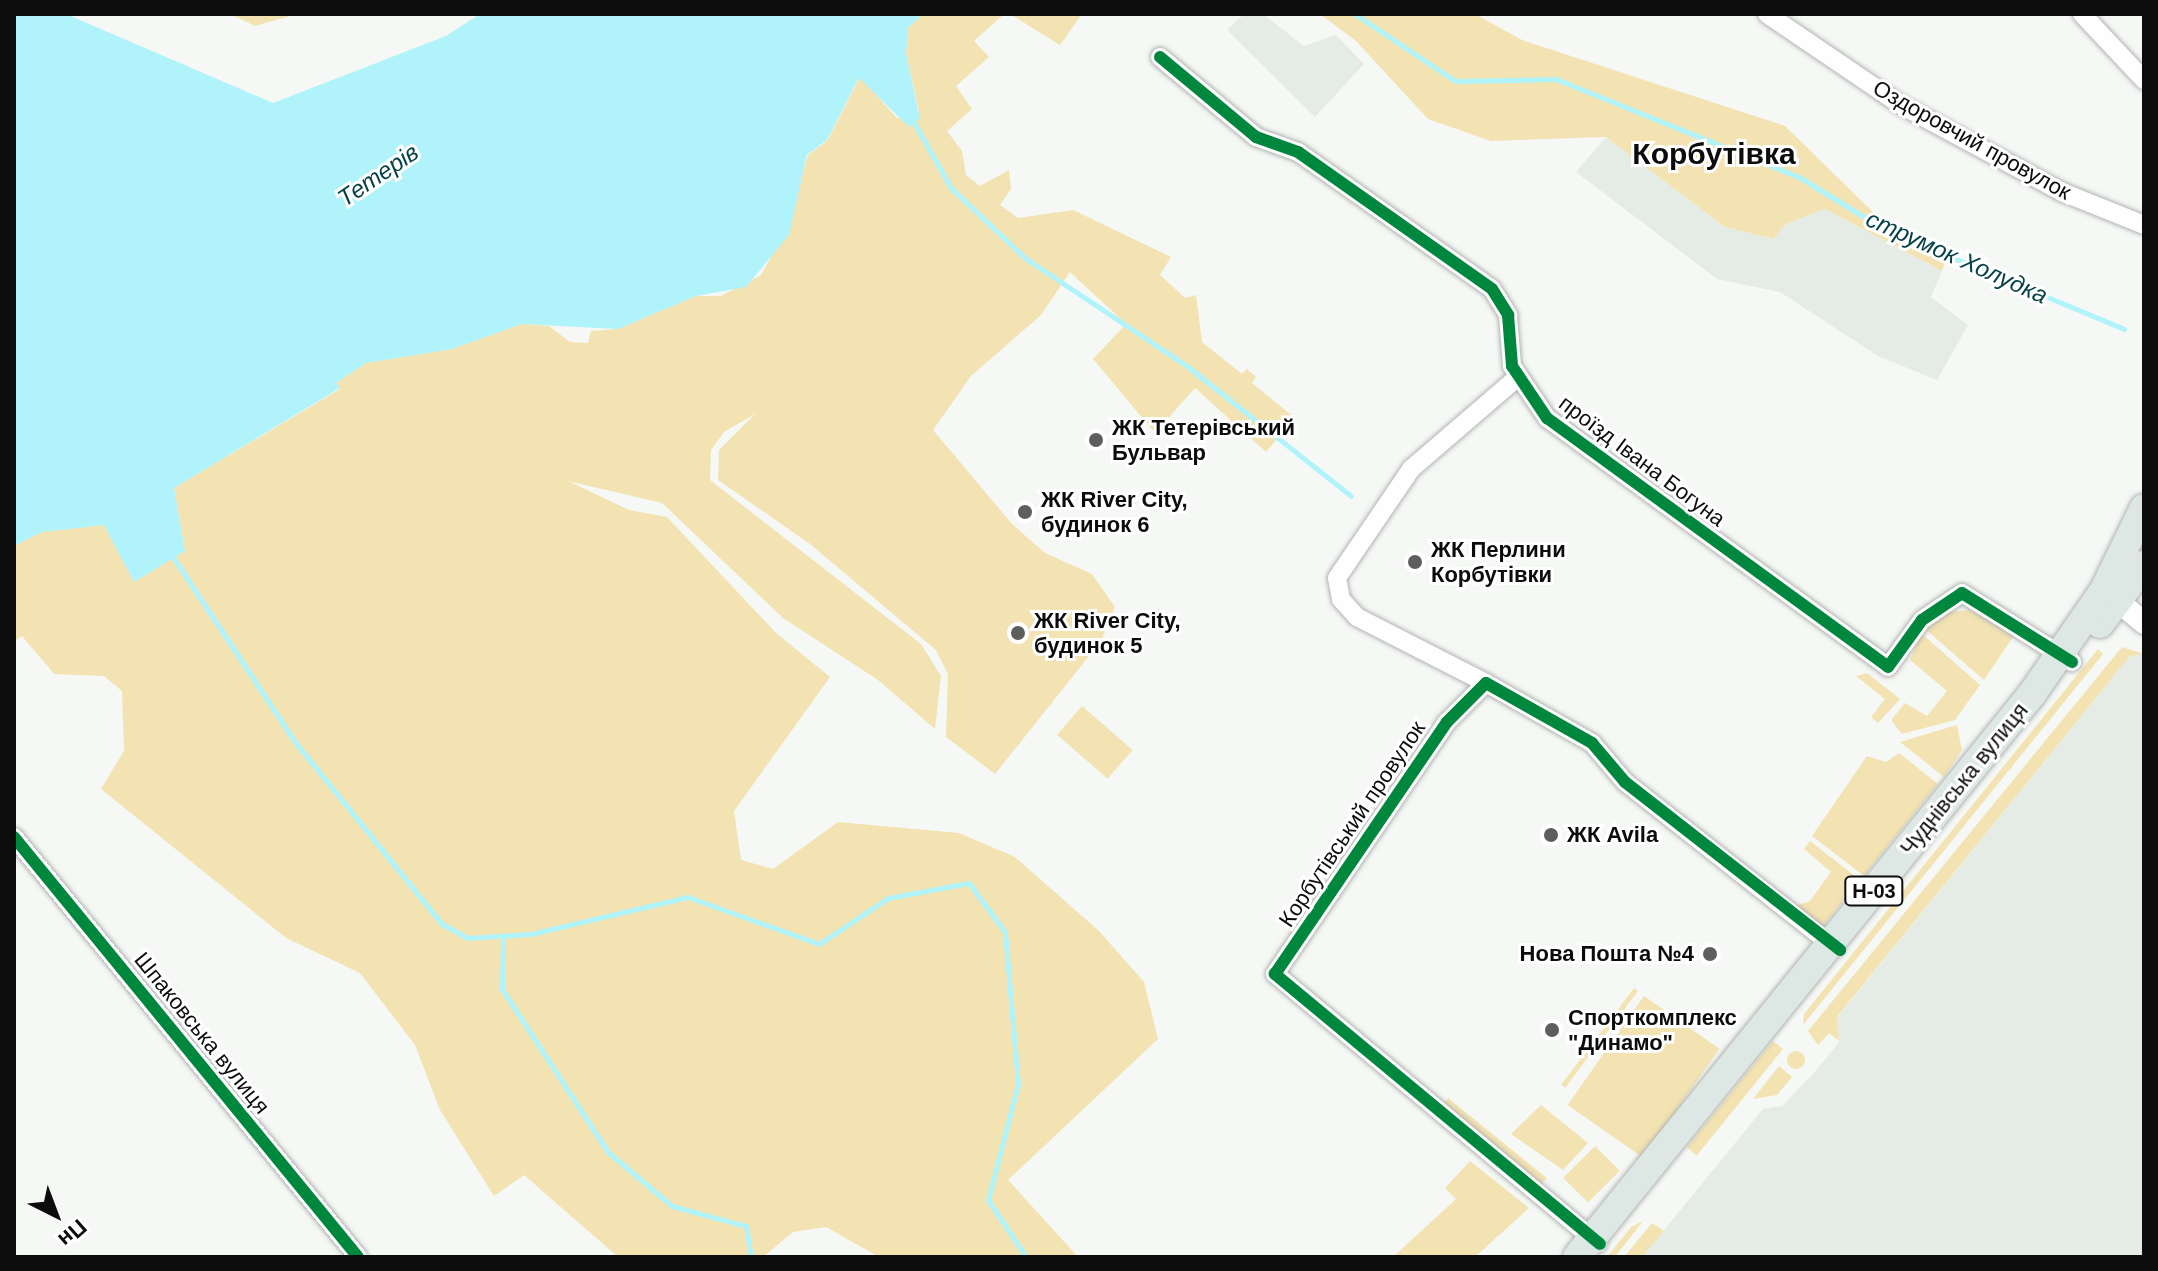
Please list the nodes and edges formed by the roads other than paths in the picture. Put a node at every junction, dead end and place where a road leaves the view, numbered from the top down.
1 (1767, 14) edge
2 (2082, 14) edge
3 (1160, 57) dead end
4 (2144, 80) edge
5 (2144, 225) edge
6 (1518, 377) junction
7 (2144, 508) edge
8 (2144, 565) edge
9 (2112, 596) junction
10 (2144, 623) edge
11 (2066, 658) junction
12 (1486, 683) junction
13 (14, 837) edge
14 (1836, 947) junction
15 (1590, 1249) edge
16 (358, 1257) edge

1 - 5 street, Оздоровчий провулок
2 - 4 street
3 - 6 street, проїзд Івана Богуна
6 - 11 street, проїзд Івана Богуна
6 - 12 street
7 - 9 main road, Чуднівська вулиця / Н-03
8 - 9 main road, Чуднівська вулиця / Н-03
9 - 10 street
9 - 11 main road, Чуднівська вулиця / Н-03
11 - 14 main road, Чуднівська вулиця / Н-03
12 - 14 street
12 - 15 street, Корбутівський провулок
13 - 16 street, Шпаковська вулиця
14 - 15 main road, Чуднівська вулиця / Н-03

